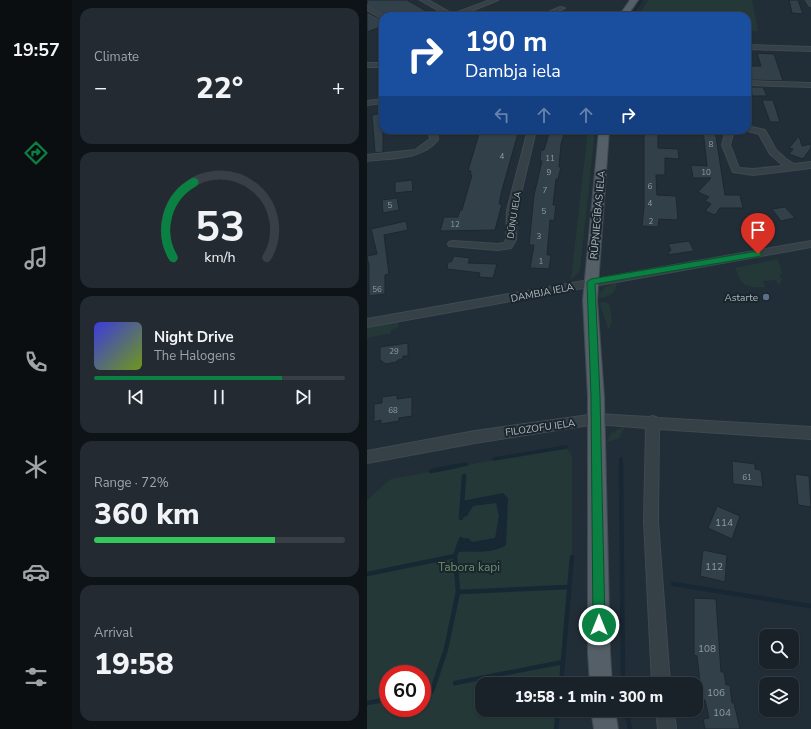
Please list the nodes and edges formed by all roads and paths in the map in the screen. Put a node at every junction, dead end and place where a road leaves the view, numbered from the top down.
1 (423, 0) edge
2 (495, 0) edge
3 (634, 0) edge
4 (809, 0) edge
5 (811, 4) edge
6 (367, 7) edge
7 (562, 8) dead end
8 (446, 12) edge
9 (464, 12) edge
10 (552, 12) edge
11 (626, 12) edge
12 (379, 14) edge
13 (751, 47) edge
14 (811, 48) edge
15 (367, 65) edge
16 (379, 65) edge
17 (751, 83) edge
18 (811, 85) edge
19 (379, 102) edge
20 (367, 103) edge
21 (751, 129) edge
22 (433, 134) edge
23 (531, 134) edge
24 (604, 134) edge
25 (729, 134) edge
26 (367, 158) edge
27 (811, 164) edge
28 (791, 166) junction
29 (453, 244) dead end
30 (811, 244) edge
31 (591, 282) junction
32 (367, 323) edge
33 (596, 419) junction
34 (653, 422) junction
35 (811, 433) edge
36 (367, 457) edge
37 (601, 677) edge
38 (661, 677) edge
39 (604, 717) edge
40 (666, 717) edge
41 (606, 729) edge
42 (667, 729) edge

1 - 8 street
2 - 9 street
3 - 11 main road
4 - 5 street
6 - 12 street
7 - 10 street
13 - 14 street
15 - 16 street
17 - 18 street
19 - 20 street
21 - 28 street
22 - 26 street
23 - 29 street, DŪŅU IELA
24 - 31 main road, RŪPNIECĪBAS IELA
25 - 28 street
27 - 28 street
30 - 31 street, DAMBJA IELA
31 - 32 street, DAMBJA IELA
31 - 33 main road, RŪPNIECĪBAS IELA
33 - 34 street, FILOZOFU IELA
33 - 36 street, FILOZOFU IELA
33 - 37 main road, RŪPNIECĪBAS IELA
34 - 35 street, FILOZOFU IELA
34 - 38 street
39 - 41 main road
40 - 42 street

